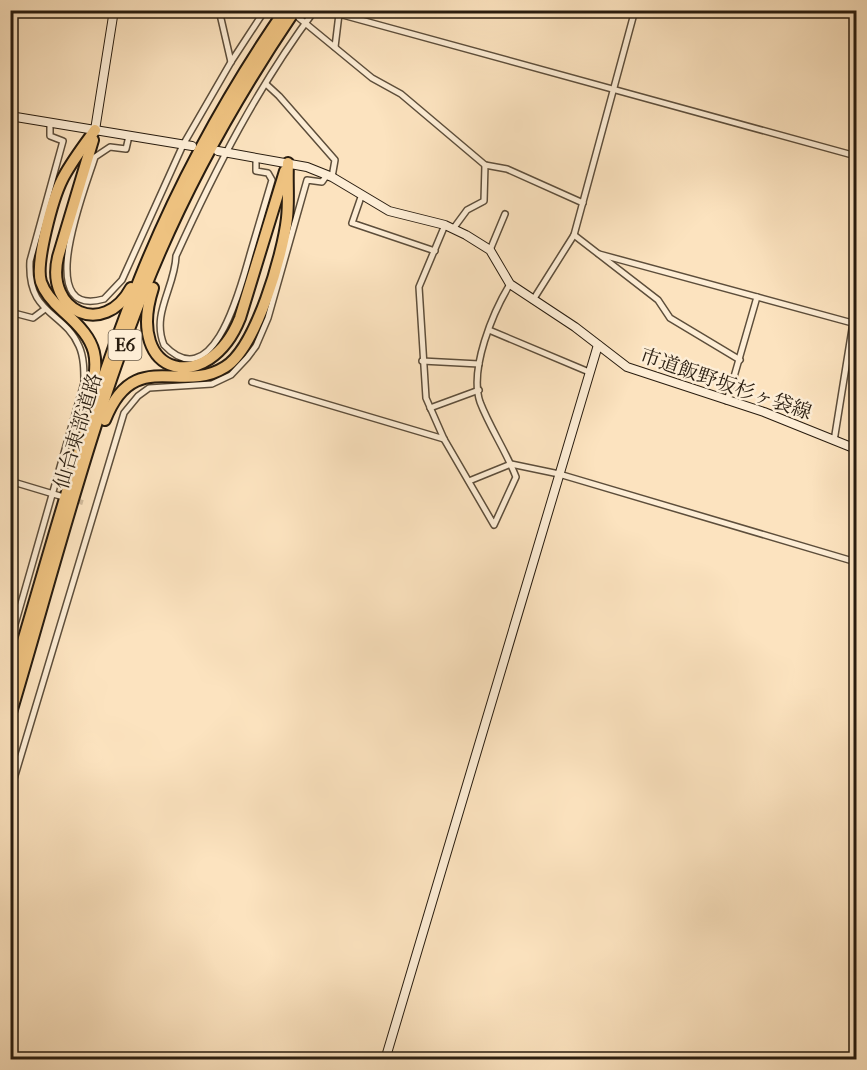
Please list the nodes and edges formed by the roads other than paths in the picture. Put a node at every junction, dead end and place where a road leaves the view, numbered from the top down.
1 (114, 10) edge
2 (219, 10) edge
3 (265, 10) edge
4 (285, 10) edge
5 (315, 10) edge
6 (635, 10) edge
7 (297, 14) edge
8 (305, 24) junction
9 (335, 47) junction
10 (231, 62) junction
11 (266, 84) junction
12 (613, 91) junction
13 (10, 116) edge
14 (50, 123) junction
15 (95, 130) junction
16 (129, 136) junction
17 (188, 145) junction
18 (222, 152) junction
19 (856, 156) edge
20 (256, 158) junction
21 (288, 163) junction
22 (485, 165) junction
23 (199, 170) junction
24 (187, 175) junction
25 (329, 176) junction
26 (361, 197) junction
27 (582, 203) junction
28 (505, 214) dead end
29 (449, 227) junction
30 (574, 235) junction
31 (490, 250) junction
32 (435, 251) junction
33 (599, 254) junction
34 (510, 284) junction
35 (757, 297) junction
36 (533, 300) junction
37 (45, 309) junction
38 (10, 312) edge
39 (855, 324) edge
40 (489, 330) junction
41 (598, 345) junction
42 (740, 360) junction
43 (422, 361) junction
44 (479, 364) junction
45 (589, 372) junction
46 (252, 382) dead end
47 (479, 390) junction
48 (727, 401) junction
49 (430, 408) junction
50 (444, 439) junction
51 (834, 441) junction
52 (856, 449) edge
53 (511, 464) junction
54 (559, 474) junction
55 (10, 481) edge
56 (469, 481) junction
57 (53, 493) junction
58 (60, 496) dead end
59 (63, 525) junction
60 (856, 562) edge
61 (10, 642) edge
62 (10, 685) edge
63 (10, 716) edge
64 (10, 792) edge
65 (385, 1059) edge

1 - 15 street
2 - 10 street
3 - 10 street
4 - 24 highway, 仙台東部道路 / E6
5 - 8 street
6 - 12 street
7 - 8 street
7 - 23 highway, 仙台東部道路 / E6
8 - 9 street
8 - 11 street
9 - 12 street
9 - 22 street
10 - 17 street
11 - 18 street
11 - 25 street
12 - 19 street
12 - 27 street
13 - 14 street
14 - 15 street
14 - 37 street
15 - 16 street
15 - 24 highway
15 - 59 highway
16 - 17 street
16 - 17 street
18 - 20 street, 市道飯野坂杉ヶ袋線
18 - 20 street
20 - 21 street, 市道飯野坂杉ヶ袋線
21 - 23 highway
21 - 25 street, 市道飯野坂杉ヶ袋線
21 - 59 highway
22 - 27 street
22 - 29 street
23 - 59 highway, 仙台東部道路 / E6
24 - 59 highway, 仙台東部道路 / E6
25 - 26 street, 市道飯野坂杉ヶ袋線
25 - 64 street
26 - 29 street, 市道飯野坂杉ヶ袋線
26 - 32 street
27 - 30 street
28 - 31 street
29 - 31 street, 市道飯野坂杉ヶ袋線
29 - 32 street
30 - 33 street
30 - 36 street
31 - 34 street, 市道飯野坂杉ヶ袋線
32 - 43 street
33 - 35 street
33 - 42 street
34 - 36 street, 市道飯野坂杉ヶ袋線
34 - 40 street
35 - 39 street
35 - 42 street
36 - 41 street, 市道飯野坂杉ヶ袋線
37 - 38 street
37 - 57 street
39 - 51 street
40 - 44 street
40 - 45 street
41 - 45 street
41 - 48 street, 市道飯野坂杉ヶ袋線
42 - 48 street
43 - 44 street
43 - 49 street
44 - 47 street
45 - 54 street
46 - 50 street
47 - 49 street
47 - 53 street
48 - 51 street, 市道飯野坂杉ヶ袋線
49 - 50 street
50 - 56 street
51 - 52 street, 市道飯野坂杉ヶ袋線
53 - 54 street
53 - 56 street
53 - 56 street
54 - 60 street
54 - 65 street
55 - 57 street
57 - 58 street
57 - 61 street
59 - 62 highway, 仙台東部道路 / E6
59 - 63 highway, 仙台東部道路 / E6

